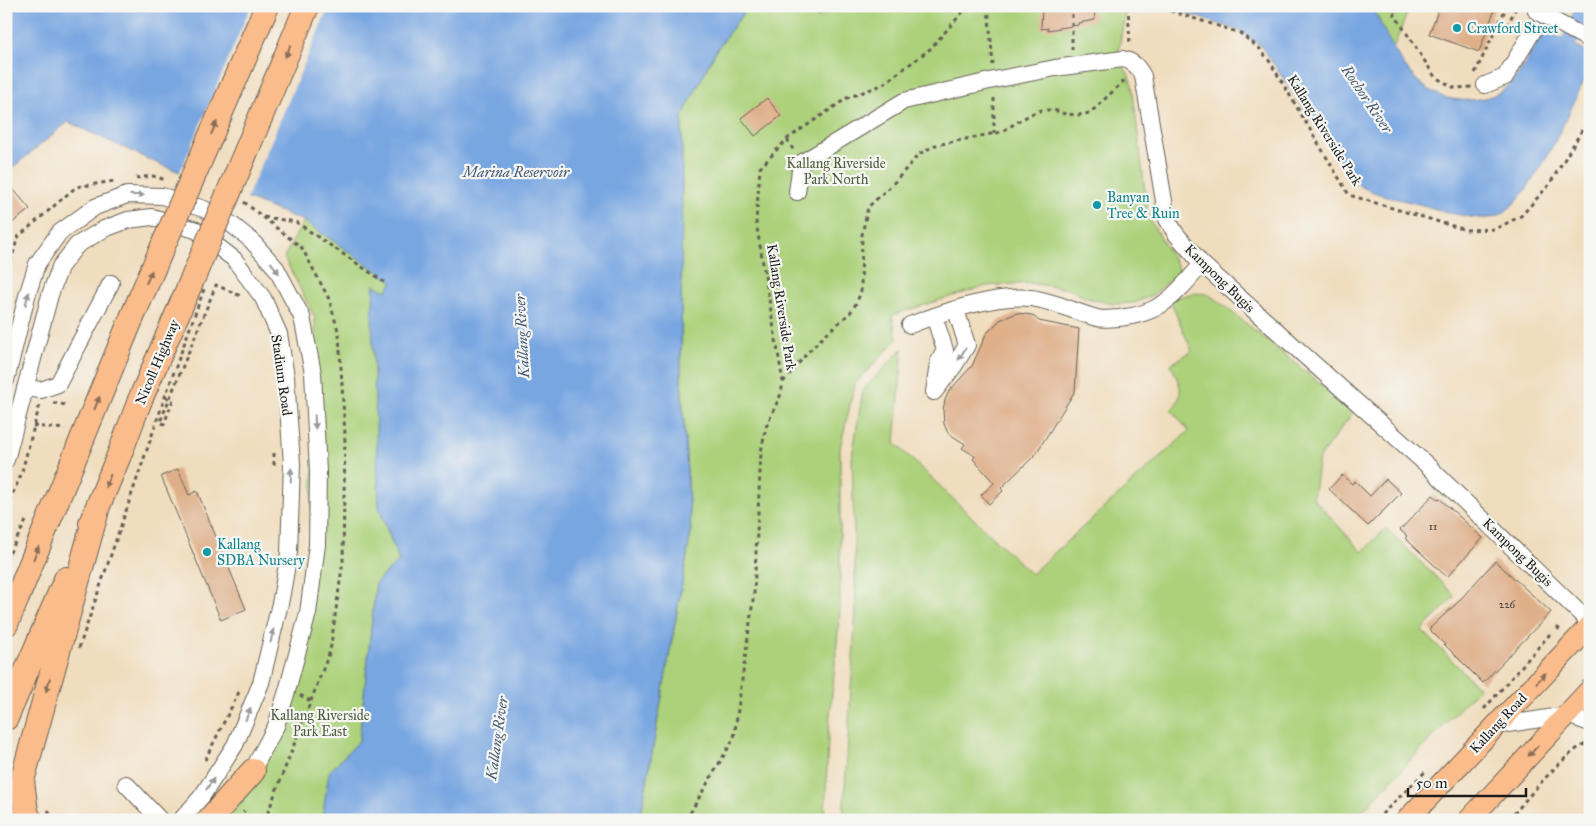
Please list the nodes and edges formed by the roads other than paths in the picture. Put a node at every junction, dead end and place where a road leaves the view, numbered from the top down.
1 (267, 6) edge
2 (307, 6) edge
3 (1536, 11) dead end
4 (1525, 27) road end
5 (1590, 40) edge
6 (1479, 81) road end
7 (796, 192) dead end
8 (1202, 264) junction
9 (111, 282) dead end
10 (956, 310) junction
11 (934, 316) junction
12 (910, 325) dead end
13 (6, 380) edge
14 (25, 388) junction
15 (6, 460) edge
16 (6, 624) edge
17 (1590, 624) edge
18 (61, 639) junction
19 (1590, 690) edge
20 (1567, 715) junction
21 (6, 718) edge
22 (1488, 719) junction
23 (1590, 723) edge
24 (252, 771) junction
25 (126, 784) dead end
26 (30, 820) edge
27 (160, 820) edge
28 (180, 820) edge
29 (209, 820) edge
30 (224, 820) edge
31 (1407, 820) edge
32 (1469, 820) edge

16 -> 1 highway, bridge
2 -> 18 highway, Nicoll Highway, bridge
3 - 5 street
4 - 6 street
7 - 8 street, Kampong Bugis
8 - 10 street
8 - 17 street, Kampong Bugis
9 - 14 street
10 - 11 street
10 -> 11 street
11 - 12 street
13 -> 24 street, Stadium Road
14 - 15 street, Stadium Road
28 -> 14 street, Stadium Road
22 -> 17 main road, Kallang Road
18 - 21 highway, Nicoll Highway
18 -> 26 highway
19 - 20 main road
20 - 22 street
20 - 23 street
20 -> 32 main road
22 - 31 main road, Kallang Road
24 - 29 highway
24 - 30 street, Stadium Road
25 - 27 street

